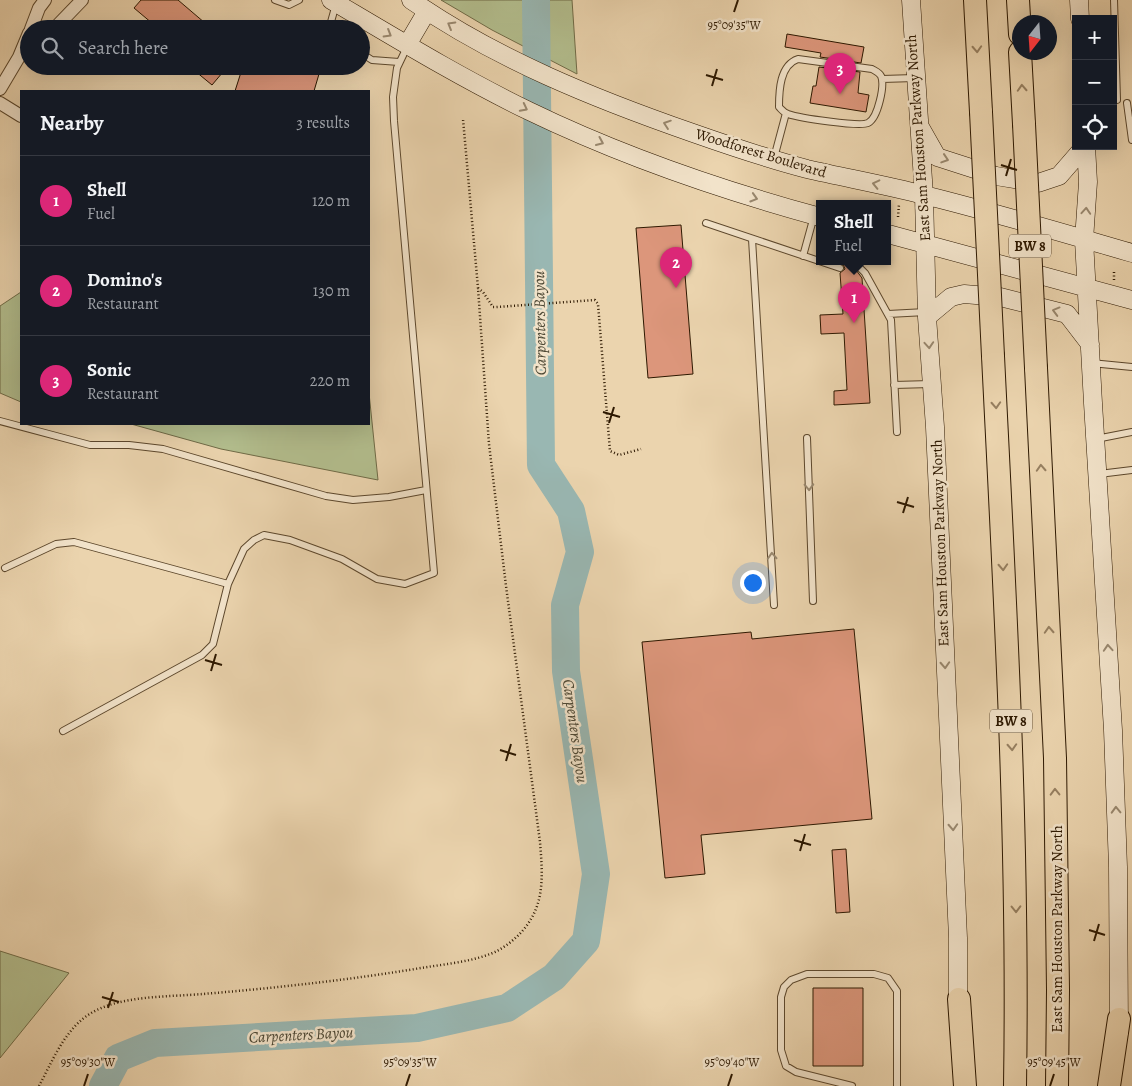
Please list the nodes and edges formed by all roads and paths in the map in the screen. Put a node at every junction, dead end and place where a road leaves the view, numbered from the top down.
1 (46, 0) edge
2 (82, 0) edge
3 (275, 0) edge
4 (299, 0) edge
5 (411, 0) edge
6 (911, 0) edge
7 (975, 0) edge
8 (1018, 0) edge
9 (1079, 0) edge
10 (1114, 0) edge
11 (334, 2) edge
12 (427, 11) junction
13 (1019, 15) edge
14 (1080, 15) edge
15 (34, 20) edge
16 (63, 20) edge
17 (331, 20) edge
18 (365, 20) edge
19 (370, 23) edge
20 (407, 45) junction
21 (20, 59) edge
22 (370, 59) edge
23 (1020, 60) edge
24 (1115, 60) edge
25 (399, 62) junction
26 (915, 78) junction
27 (882, 79) junction
28 (0, 89) edge
29 (1117, 100) edge
30 (0, 103) edge
31 (1130, 103) edge
32 (786, 113) junction
33 (20, 115) edge
34 (463, 119) dead end
35 (918, 122) junction
36 (1132, 140) edge
37 (1082, 150) edge
38 (1085, 150) edge
39 (774, 159) junction
40 (924, 195) junction
41 (899, 203) dead end
42 (816, 216) edge
43 (898, 218) dead end
44 (816, 219) edge
45 (706, 223) dead end
46 (891, 235) edge
47 (752, 239) junction
48 (1084, 240) junction
49 (925, 244) junction
50 (1132, 252) edge
51 (803, 256) junction
52 (816, 260) edge
53 (831, 265) edge
54 (840, 268) dead end
55 (861, 269) dead end
56 (478, 288) junction
57 (1087, 288) junction
58 (1132, 300) edge
59 (888, 314) junction
60 (927, 315) junction
61 (1090, 344) junction
62 (1090, 363) junction
63 (1132, 367) edge
64 (932, 384) junction
65 (894, 385) junction
66 (0, 421) edge
67 (897, 432) dead end
68 (1132, 432) edge
69 (808, 438) dead end
70 (1095, 439) junction
71 (641, 449) dead end
72 (1132, 470) edge
73 (1097, 474) junction
74 (426, 490) junction
75 (5, 568) dead end
76 (228, 584) junction
77 (813, 601) dead end
78 (774, 605) dead end
79 (63, 731) dead end
80 (959, 999) junction
81 (1119, 1019) junction
82 (39, 1086) edge
83 (852, 1086) edge
84 (897, 1086) edge
85 (954, 1086) edge
86 (965, 1086) edge
87 (1015, 1086) edge
88 (1057, 1086) edge
89 (1109, 1086) edge
90 (1118, 1086) edge

1 - 15 street
2 - 16 street
3 - 4 lane
5 - 12 main road, Woodforest Boulevard
6 - 26 main road, East Sam Houston Parkway North
7 -> 87 highway, BW 8, bridge
8 - 13 highway
9 - 14 main road
10 - 24 lane
11 - 17 lane
11 -> 18 main road
12 - 20 main road
39 -> 12 main road, Woodforest Boulevard
19 -> 20 main road
20 - 25 lane
20 -> 42 main road
21 - 28 street
22 - 25 lane
88 -> 23 highway, East Sam Houston Parkway North / BW 8, bridge
25 - 74 lane
26 - 27 lane
26 - 35 main road, East Sam Houston Parkway North
27 - 32 lane
27 - 32 lane
29 - 31 lane
30 - 33 street
31 - 36 lane
32 - 39 lane
34 - 56 path
35 -> 37 main road
35 - 40 main road, East Sam Houston Parkway North
48 -> 38 main road
40 -> 39 main road, Woodforest Boulevard
40 - 48 main road, Woodforest Boulevard
40 - 49 main road, East Sam Houston Parkway North
41 - 43 path
44 - 51 lane
45 - 47 lane
46 - 49 main road
47 - 51 lane
78 -> 47 lane
48 - 50 main road, Woodforest Boulevard
48 - 57 main road
49 - 57 main road
49 - 60 main road, East Sam Houston Parkway North
51 - 52 lane
53 - 54 lane
55 - 59 lane
56 - 71 path
56 - 82 path
57 - 58 main road
57 - 61 main road
59 - 60 lane
59 - 65 lane
61 -> 60 main road
60 -> 64 main road, East Sam Houston Parkway North
61 - 62 main road
62 - 63 lane
62 - 70 main road
64 - 65 lane
64 -> 80 main road, East Sam Houston Parkway North
65 - 67 lane
66 - 74 lane
68 - 70 lane
69 -> 77 lane
70 - 73 main road
72 - 73 lane
81 -> 73 main road
74 - 76 lane
75 - 76 lane
76 - 79 lane
80 - 85 main road, East Sam Houston Parkway North
80 - 86 highway
81 - 89 highway
81 - 90 main road
83 - 84 lane

